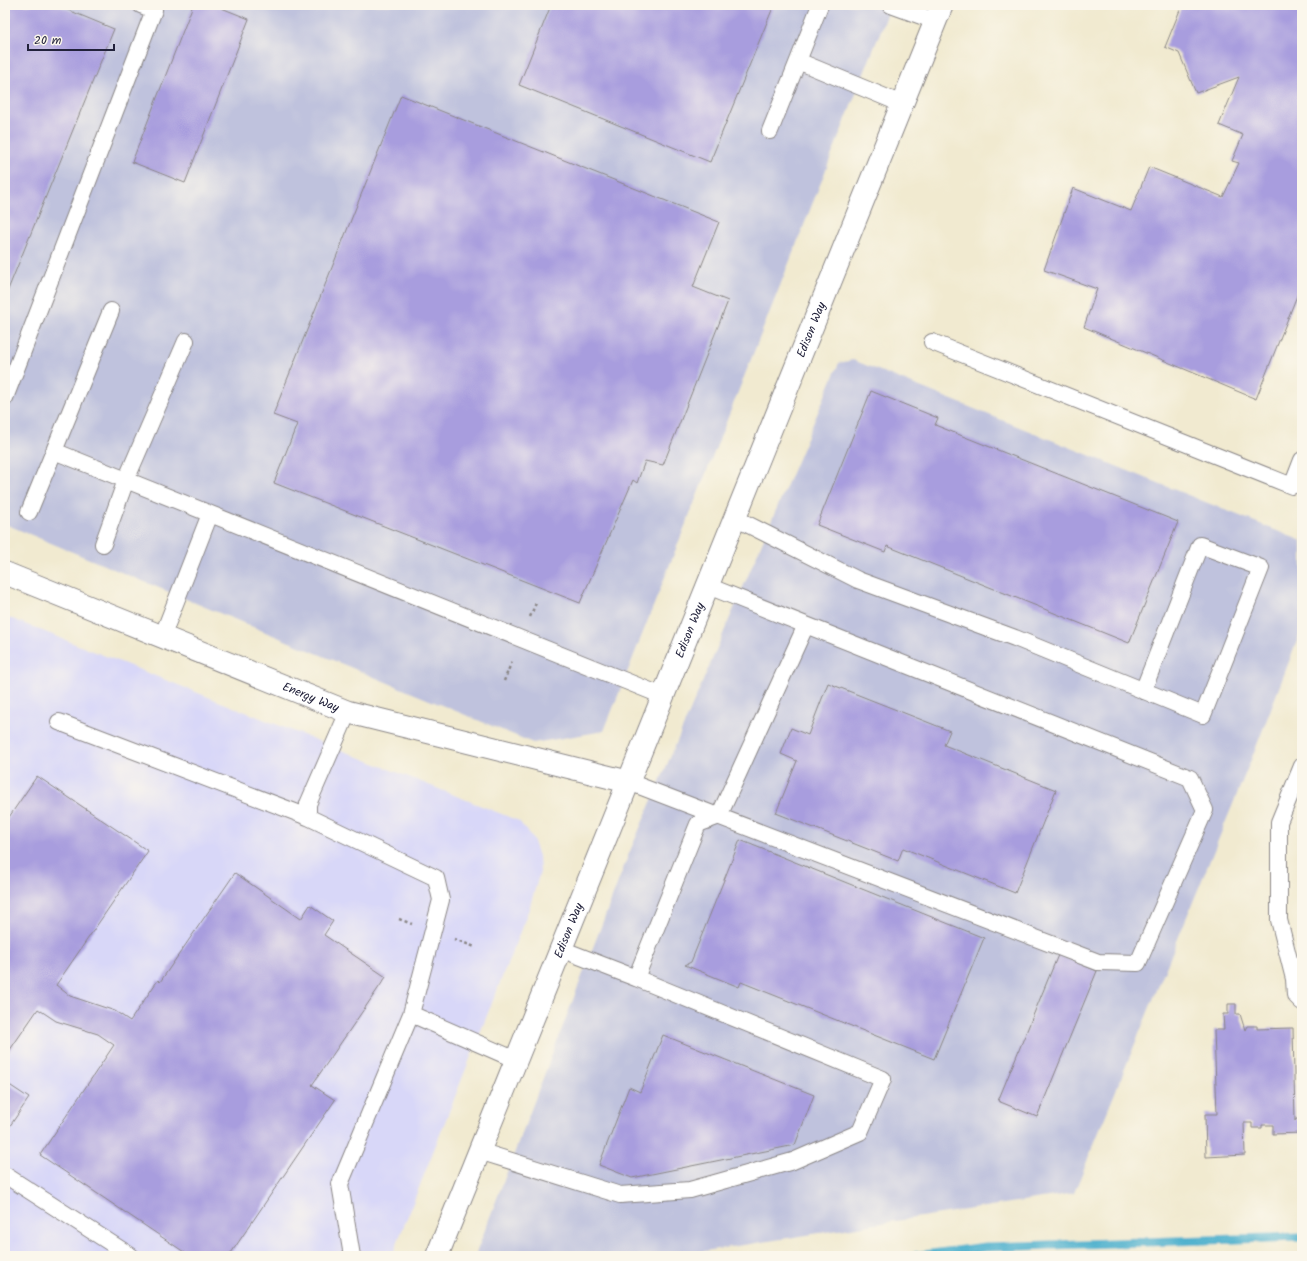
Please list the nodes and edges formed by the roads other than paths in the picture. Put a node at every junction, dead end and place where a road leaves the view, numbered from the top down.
1 (141, 5) edge
2 (820, 5) edge
3 (891, 5) edge
4 (939, 13) edge
5 (798, 61) junction
6 (902, 104) junction
7 (770, 131) dead end
8 (110, 311) dead end
9 (186, 341) dead end
10 (932, 342) dead end
11 (5, 398) edge
12 (54, 450) junction
13 (1302, 460) edge
14 (126, 480) junction
15 (29, 512) dead end
16 (210, 514) junction
17 (735, 518) junction
18 (104, 544) dead end
19 (5, 573) edge
20 (708, 586) junction
21 (806, 625) junction
22 (162, 637) junction
23 (1143, 691) junction
24 (663, 696) junction
25 (348, 712) junction
26 (59, 722) dead end
27 (1302, 766) edge
28 (629, 782) junction
29 (719, 816) junction
30 (308, 817) junction
31 (561, 949) junction
32 (636, 978) junction
33 (1302, 1002) edge
34 (411, 1014) junction
35 (516, 1060) junction
36 (479, 1151) junction
37 (5, 1175) edge
38 (131, 1256) edge
39 (352, 1256) edge
40 (437, 1256) edge

1 - 11 lane
2 - 5 lane
3 - 4 lane
4 - 6 street, Edison Way
5 - 6 lane
5 - 7 lane
6 - 17 street, Edison Way
8 - 12 lane
9 - 14 lane
10 - 13 lane
12 - 14 lane
12 - 15 lane
14 - 16 lane
14 - 18 lane
16 - 22 lane
16 - 24 lane
17 - 20 street, Edison Way
17 - 23 lane
19 - 22 street, Energy Way
20 - 21 lane
20 - 24 street, Edison Way
21 - 29 lane
21 - 29 lane
22 - 25 street, Energy Way
23 - 23 lane
24 - 28 street, Edison Way
25 - 28 street, Energy Way
25 - 30 lane
26 - 30 lane
27 - 33 lane
28 - 29 lane
28 - 31 street, Edison Way
29 - 32 lane
30 - 34 lane
31 - 32 lane
31 - 35 street, Edison Way
32 - 36 lane
34 - 35 lane
34 - 39 lane
35 - 36 street, Edison Way
36 - 40 street, Edison Way
37 - 38 lane

